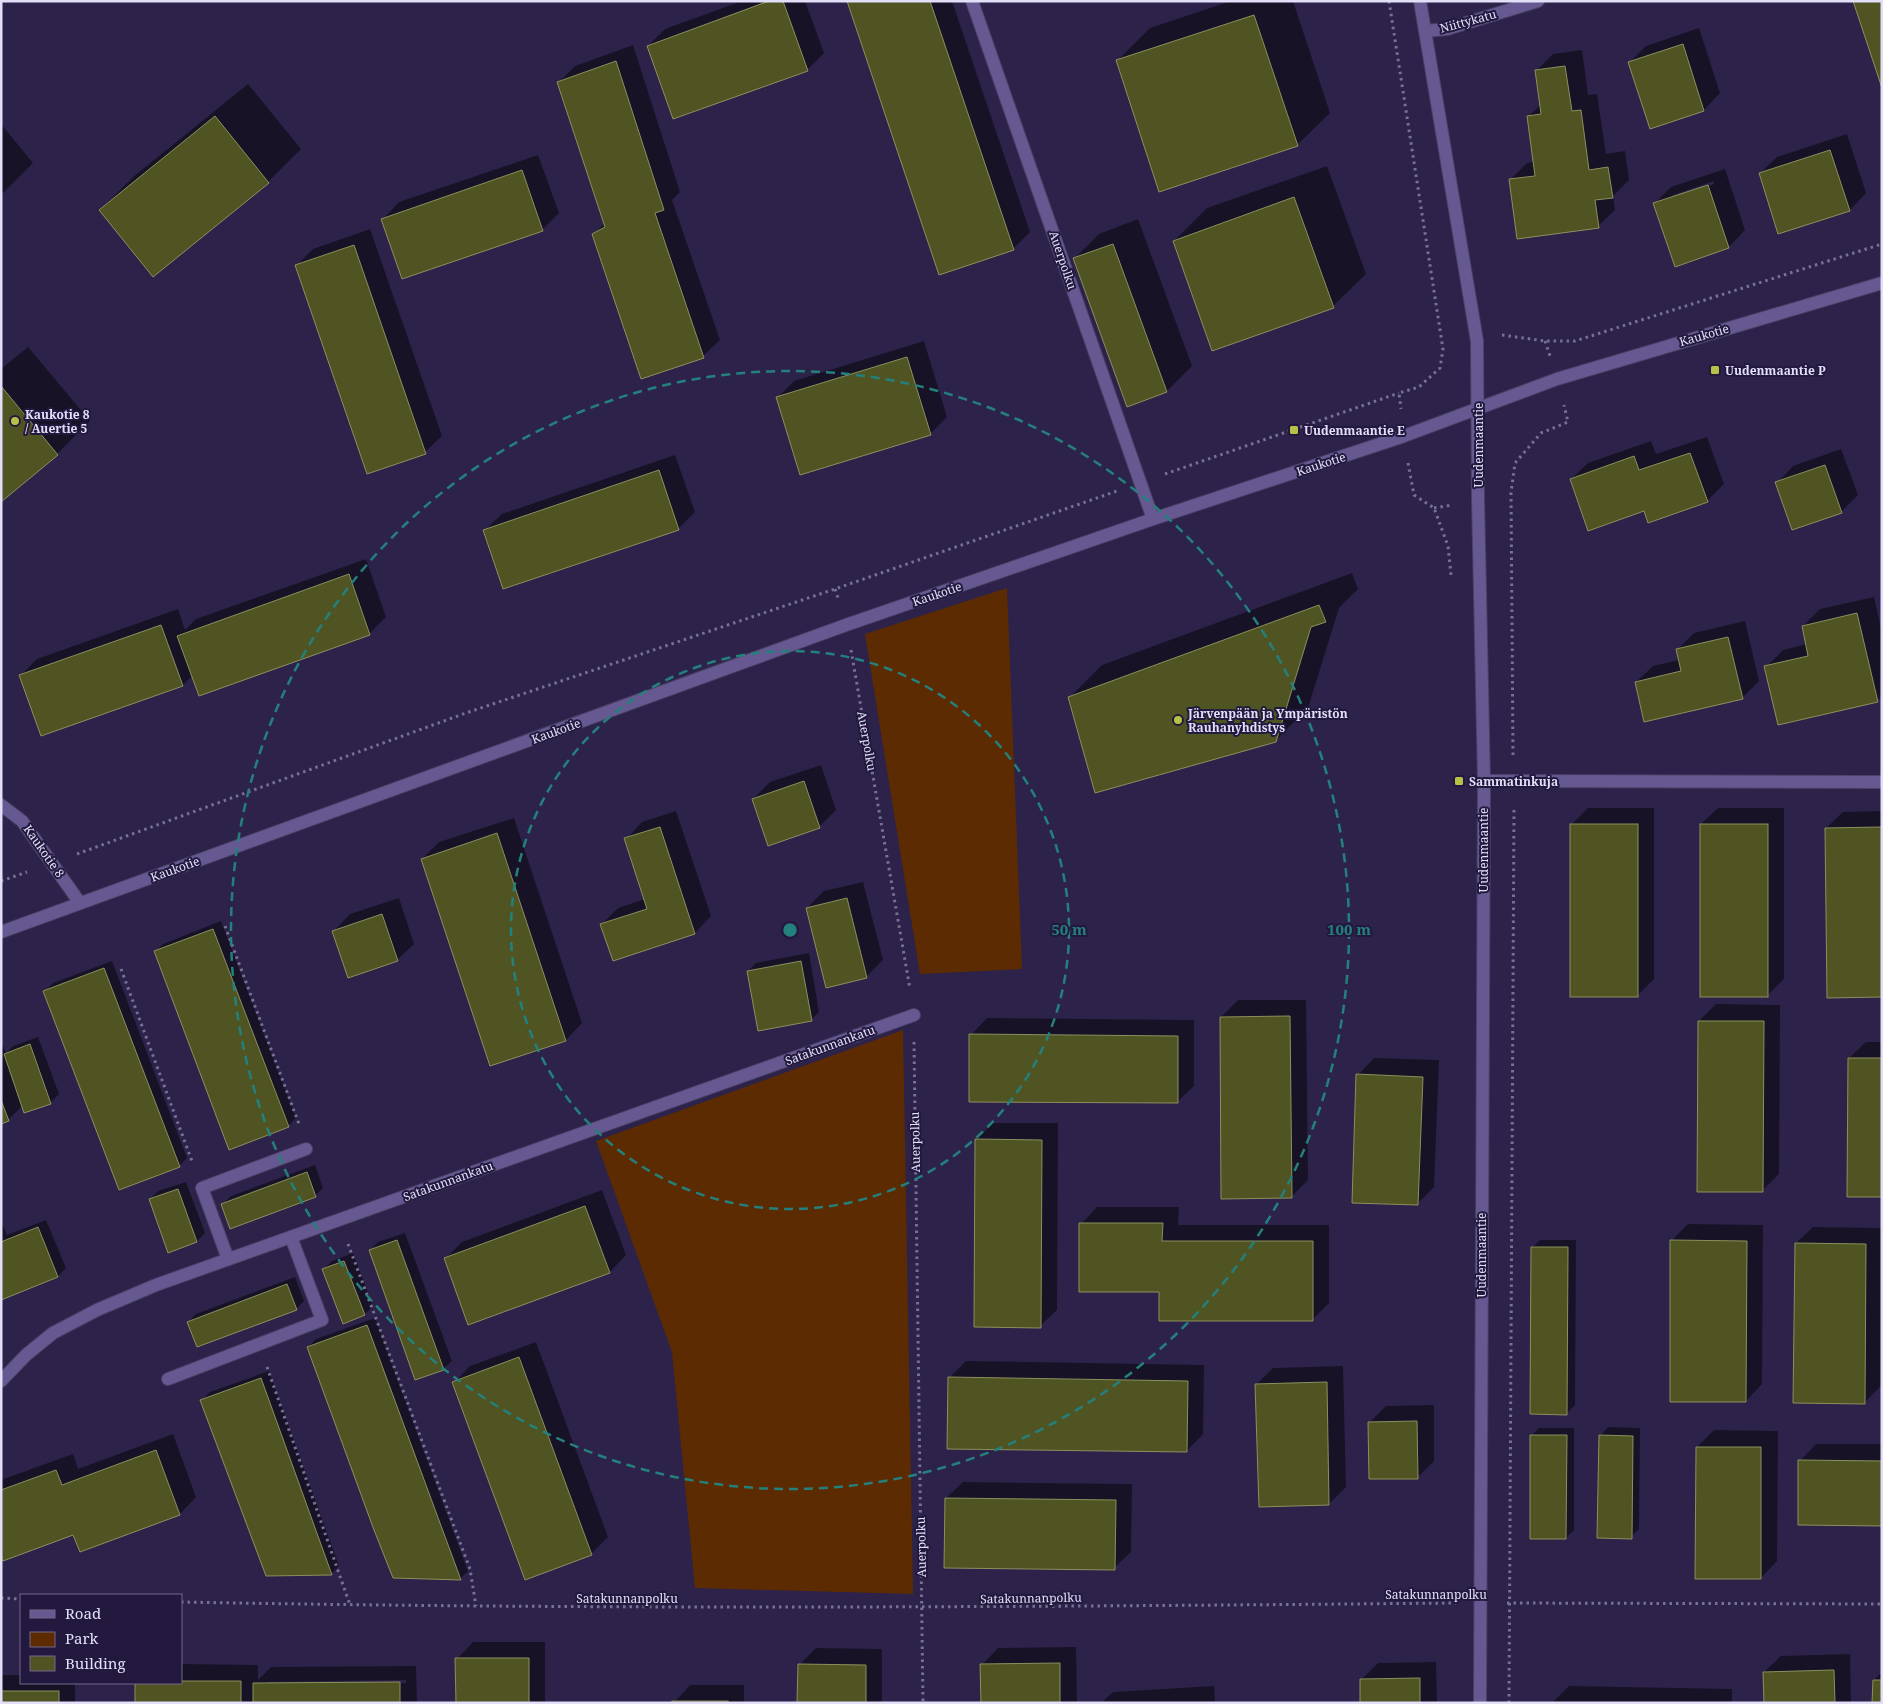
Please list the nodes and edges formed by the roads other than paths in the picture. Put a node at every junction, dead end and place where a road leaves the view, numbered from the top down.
1 (972, 1) edge
2 (1420, 1) edge
3 (1538, 1) edge
4 (1425, 31) junction
5 (1882, 283) edge
6 (1478, 409) junction
7 (1154, 519) junction
8 (1484, 781) junction
9 (1882, 782) edge
10 (1, 805) edge
11 (80, 903) junction
12 (1, 932) edge
13 (914, 1015) road end
14 (306, 1149) road end
15 (291, 1237) junction
16 (228, 1259) junction
17 (168, 1379) dead end
18 (1, 1381) edge
19 (1480, 1703) edge

1 - 7 street, Auerpolku
2 - 4 street, Uudenmaantie
3 - 4 street, Niittykatu
4 - 6 street, Uudenmaantie
5 - 6 street, Kaukotie
6 - 7 street, Kaukotie
6 - 8 street, Uudenmaantie
7 - 11 street, Kaukotie
8 - 9 street
8 - 19 street, Uudenmaantie
10 - 11 street, Kaukotie 8
11 - 12 street, Kaukotie
13 - 15 street, Satakunnankatu
14 - 16 street
15 - 16 street, Satakunnankatu
15 - 17 street
16 - 18 street, Satakunnankatu

